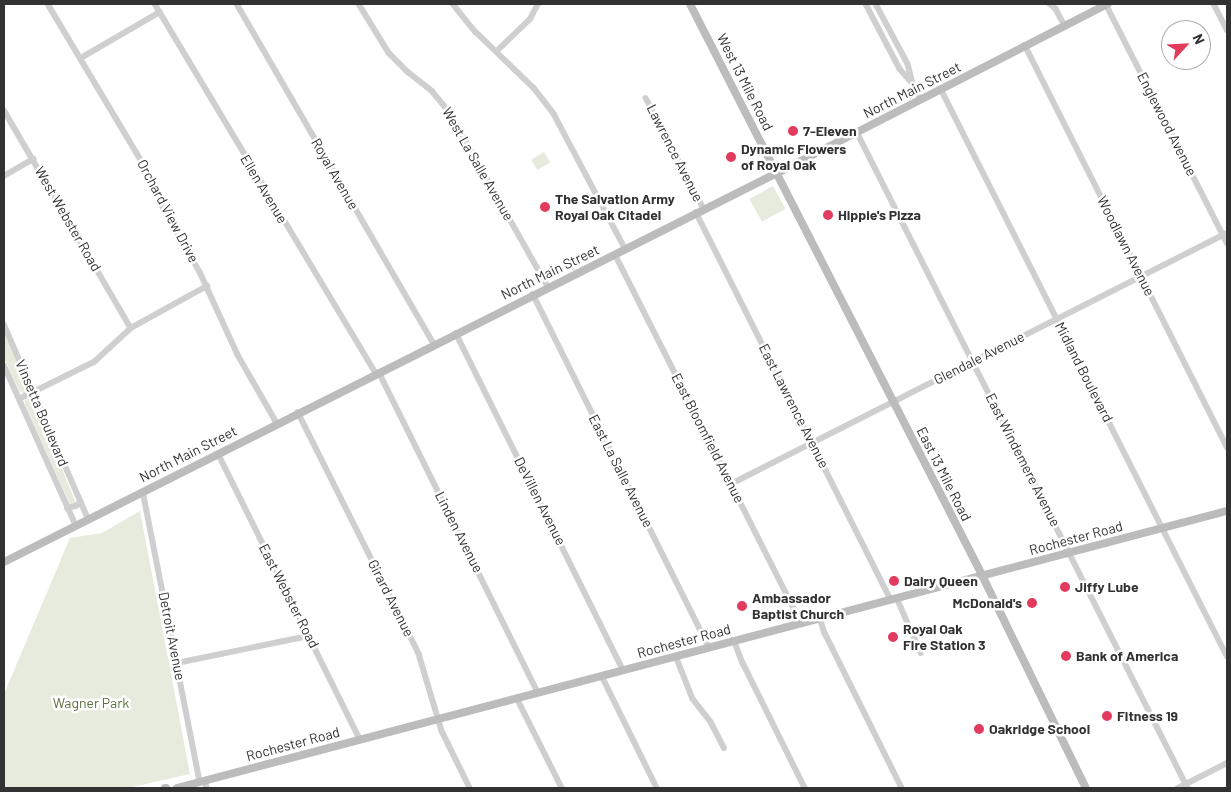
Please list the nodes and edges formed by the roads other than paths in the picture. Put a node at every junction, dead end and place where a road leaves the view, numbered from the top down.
1 (48, 4) edge
2 (155, 4) edge
3 (237, 4) edge
4 (359, 4) edge
5 (453, 4) edge
6 (538, 4) edge
7 (690, 4) edge
8 (866, 4) edge
9 (876, 4) edge
10 (1050, 4) edge
11 (1107, 4) edge
12 (1214, 4) edge
13 (1056, 6) edge
14 (160, 12) junction
15 (1065, 26) junction
16 (1227, 30) edge
17 (1025, 45) junction
18 (497, 51) junction
19 (81, 58) junction
20 (913, 84) junction
21 (941, 89) junction
22 (646, 98) dead end
23 (921, 99) junction
24 (4, 110) edge
25 (857, 132) junction
26 (33, 159) junction
27 (778, 172) junction
28 (4, 176) edge
29 (700, 211) junction
30 (1225, 234) edge
31 (1227, 243) edge
32 (625, 248) junction
33 (615, 254) junction
34 (1142, 276) junction
35 (207, 286) junction
36 (548, 287) junction
37 (533, 294) junction
38 (1058, 319) junction
39 (4, 324) edge
40 (130, 328) junction
41 (456, 333) junction
42 (434, 344) junction
43 (973, 361) junction
44 (4, 365) edge
45 (377, 373) junction
46 (34, 393) junction
47 (19, 399) junction
48 (894, 401) junction
49 (298, 412) junction
50 (277, 423) junction
51 (812, 442) junction
52 (1227, 447) edge
53 (218, 453) junction
54 (731, 484) junction
55 (143, 491) junction
56 (81, 502) junction
57 (67, 508) junction
58 (1227, 511) edge
59 (88, 518) junction
60 (76, 525) junction
61 (1163, 528) junction
62 (1070, 552) junction
63 (4, 561) edge
64 (982, 578) junction
65 (894, 599) junction
66 (820, 618) junction
67 (799, 623) junction
68 (309, 636) junction
69 (734, 640) junction
70 (709, 647) junction
71 (921, 653) dead end
72 (676, 656) junction
73 (1227, 656) edge
74 (177, 663) junction
75 (623, 670) junction
76 (602, 676) junction
77 (538, 692) junction
78 (517, 698) junction
79 (438, 719) junction
80 (360, 739) junction
81 (724, 748) dead end
82 (1227, 764) edge
83 (204, 783) edge
84 (1187, 786) edge
85 (177, 788) edge
86 (470, 788) edge
87 (562, 788) edge
88 (657, 788) edge
89 (805, 788) edge
90 (902, 788) edge
91 (1086, 788) edge
92 (1178, 788) edge

1 - 19 street, Orchard View Drive
2 - 14 street, Ellen Avenue
3 - 42 street, Royal Avenue
4 - 36 street, West La Salle Avenue
5 - 18 street
6 - 18 street
7 - 27 main road, West 13 Mile Road
8 - 20 street
9 - 20 street
10 - 13 street
11 - 15 main road, North Main Street
11 - 30 street, Englewood Avenue
12 - 16 street
13 - 15 street
14 - 19 street
14 - 45 street, Ellen Avenue
15 - 17 main road, North Main Street
17 - 21 main road, North Main Street
17 - 34 street, Woodlawn Avenue
18 - 32 street
19 - 35 street, Orchard View Drive
20 - 23 street
21 - 23 main road, North Main Street
21 - 38 street, Midland Boulevard
22 - 29 street, Lawrence Avenue
23 - 25 main road, North Main Street
24 - 26 street, West Webster Road
25 - 27 main road, North Main Street
25 - 43 street, East Windemere Avenue
26 - 28 street
26 - 40 street, West Webster Road
27 - 29 main road, North Main Street
27 - 48 main road, East 13 Mile Road
29 - 32 main road, North Main Street
29 - 51 street, East Lawrence Avenue
30 - 31 street, Englewood Avenue
30 - 34 street, Glendale Avenue
32 - 33 main road, North Main Street
33 - 36 main road, North Main Street
33 - 54 street, East Bloomfield Avenue
34 - 38 street, Glendale Avenue
34 - 52 street, Woodlawn Avenue
35 - 40 street
35 - 50 street, Orchard View Drive
36 - 37 main road, North Main Street
37 - 41 main road, North Main Street
37 - 70 street, East La Salle Avenue
38 - 43 street, Glendale Avenue
38 - 61 street, Midland Boulevard
39 - 46 street, Vinsetta Boulevard
40 - 46 street
41 - 42 main road, North Main Street
41 - 75 street, DeVillen Avenue
42 - 45 main road, North Main Street
43 - 48 street, Glendale Avenue
43 - 62 street, East Windemere Avenue
44 - 47 street, Vinsetta Boulevard
45 - 49 main road, North Main Street
45 - 77 street, Linden Avenue
46 - 47 street
46 - 56 street, Vinsetta Boulevard
47 - 57 street, Vinsetta Boulevard
48 - 51 street, Glendale Avenue
48 - 64 main road, East 13 Mile Road
49 - 50 main road, North Main Street
49 - 79 street, Girard Avenue
50 - 53 main road, North Main Street
51 - 54 street, Glendale Avenue
51 - 65 street, East Lawrence Avenue
53 - 55 main road, North Main Street
53 - 68 street, East Webster Road
54 - 67 street, East Bloomfield Avenue
55 - 59 main road, North Main Street
55 - 74 street, Detroit Avenue
56 - 57 street
56 - 59 street, Vinsetta Boulevard
57 - 60 street, Vinsetta Boulevard
58 - 61 main road, Rochester Road
59 - 60 main road, North Main Street
60 - 63 main road, North Main Street
61 - 62 main road, Rochester Road
61 - 73 street, Midland Boulevard
62 - 64 main road, Rochester Road
62 - 84 street, East Windemere Avenue
64 - 65 main road, Rochester Road
64 - 91 main road, East 13 Mile Road
65 - 66 main road, Rochester Road
65 - 71 street, East Lawrence Avenue
66 - 67 main road, Rochester Road
66 - 90 street
67 - 69 main road, Rochester Road
68 - 74 street
68 - 80 street, East Webster Road
69 - 70 main road, Rochester Road
69 - 89 street
70 - 72 main road, Rochester Road
72 - 75 main road, Rochester Road
72 - 81 street
74 - 83 street, Detroit Avenue
75 - 76 main road, Rochester Road
76 - 77 main road, Rochester Road
76 - 88 street
77 - 78 main road, Rochester Road
78 - 79 main road, Rochester Road
78 - 87 street
79 - 80 main road, Rochester Road
79 - 86 street, Girard Avenue
80 - 83 main road, Rochester Road
82 - 84 street
83 - 85 main road, Rochester Road
84 - 92 street

